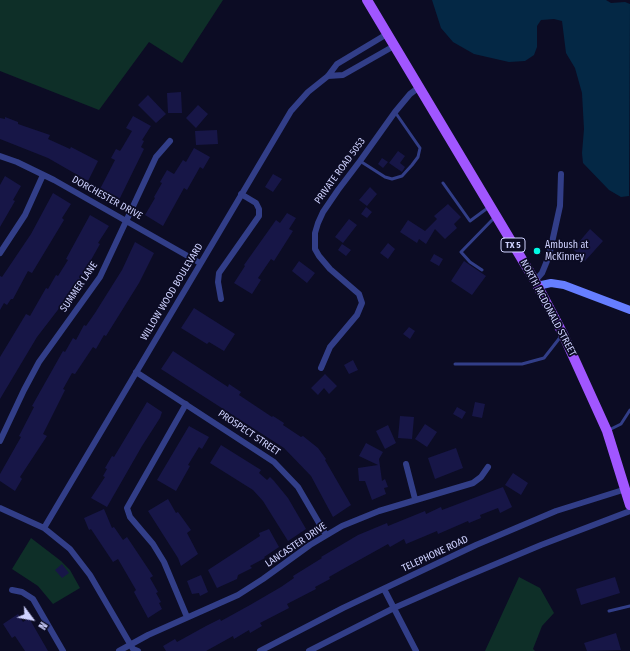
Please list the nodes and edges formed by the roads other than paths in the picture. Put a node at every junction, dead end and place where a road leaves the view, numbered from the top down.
1 (367, 0) edge
2 (387, 34) junction
3 (394, 46) junction
4 (328, 76) junction
5 (418, 88) junction
6 (395, 112) junction
7 (170, 141) dead end
8 (0, 156) edge
9 (360, 161) junction
10 (561, 174) dead end
11 (43, 175) junction
12 (443, 183) dead end
13 (242, 194) junction
14 (490, 206) junction
15 (496, 216) junction
16 (127, 221) junction
17 (0, 253) edge
18 (200, 263) junction
19 (482, 270) dead end
20 (536, 283) junction
21 (221, 299) dead end
22 (630, 310) edge
23 (563, 334) junction
24 (455, 364) dead end
25 (321, 368) dead end
26 (136, 372) junction
27 (186, 404) junction
28 (630, 410) edge
29 (607, 431) junction
30 (0, 442) edge
31 (406, 464) dead end
32 (488, 467) dead end
33 (626, 489) junction
34 (415, 499) junction
35 (630, 505) edge
36 (0, 508) edge
37 (630, 511) edge
38 (44, 528) junction
39 (326, 535) junction
40 (384, 589) junction
41 (12, 590) dead end
42 (630, 606) edge
43 (394, 608) junction
44 (609, 611) dead end
45 (187, 617) junction
46 (134, 649) edge
47 (63, 651) edge
48 (118, 651) edge
49 (260, 651) edge
50 (309, 651) edge
51 (416, 651) edge

1 - 2 main road, NORTH MCDONALD STREET / TX 5
2 - 3 main road, NORTH MCDONALD STREET / TX 5
2 - 4 street, WILLOW WOOD BOULEVARD
3 - 4 street, WILLOW WOOD BOULEVARD
3 - 5 main road, NORTH MCDONALD STREET / TX 5
4 - 13 street, WILLOW WOOD BOULEVARD
5 - 6 street, PRIVATE ROAD 5053
5 - 14 main road, NORTH MCDONALD STREET / TX 5
6 - 9 street, PRIVATE ROAD 5053
6 - 9 lane
7 - 16 street, SUMMER LANE
8 - 11 street, DORCHESTER DRIVE
9 - 25 street, PRIVATE ROAD 5053
10 - 20 street
11 - 16 street, DORCHESTER DRIVE
11 - 17 street
12 - 14 lane
13 - 18 street, WILLOW WOOD BOULEVARD
13 - 21 street
14 - 15 main road, NORTH MCDONALD STREET / TX 5
15 - 19 lane
15 - 20 main road, NORTH MCDONALD STREET / TX 5
16 - 18 street, DORCHESTER DRIVE
16 - 30 street, SUMMER LANE
18 - 26 street, WILLOW WOOD BOULEVARD
20 - 22 street
20 - 23 main road, NORTH MCDONALD STREET / TX 5
23 - 24 lane
23 - 29 main road, NORTH MCDONALD STREET / TX 5
26 - 27 street, PROSPECT STREET
26 - 38 street, WILLOW WOOD BOULEVARD
27 - 39 street, PROSPECT STREET
27 - 45 street
28 - 29 lane
29 - 33 main road, NORTH MCDONALD STREET / TX 5
31 - 34 street
32 - 34 street, LANCASTER DRIVE
33 - 35 main road, NORTH MCDONALD STREET / TX 5
33 - 40 street, TELEPHONE ROAD
34 - 39 street, LANCASTER DRIVE
36 - 38 street
37 - 43 street
38 - 46 street
39 - 45 street, LANCASTER DRIVE
40 - 43 street
40 - 49 street, TELEPHONE ROAD
41 - 47 street
42 - 44 lane
43 - 50 street
43 - 51 street
45 - 46 street, LANCASTER DRIVE
46 - 48 street, LANCASTER DRIVE

